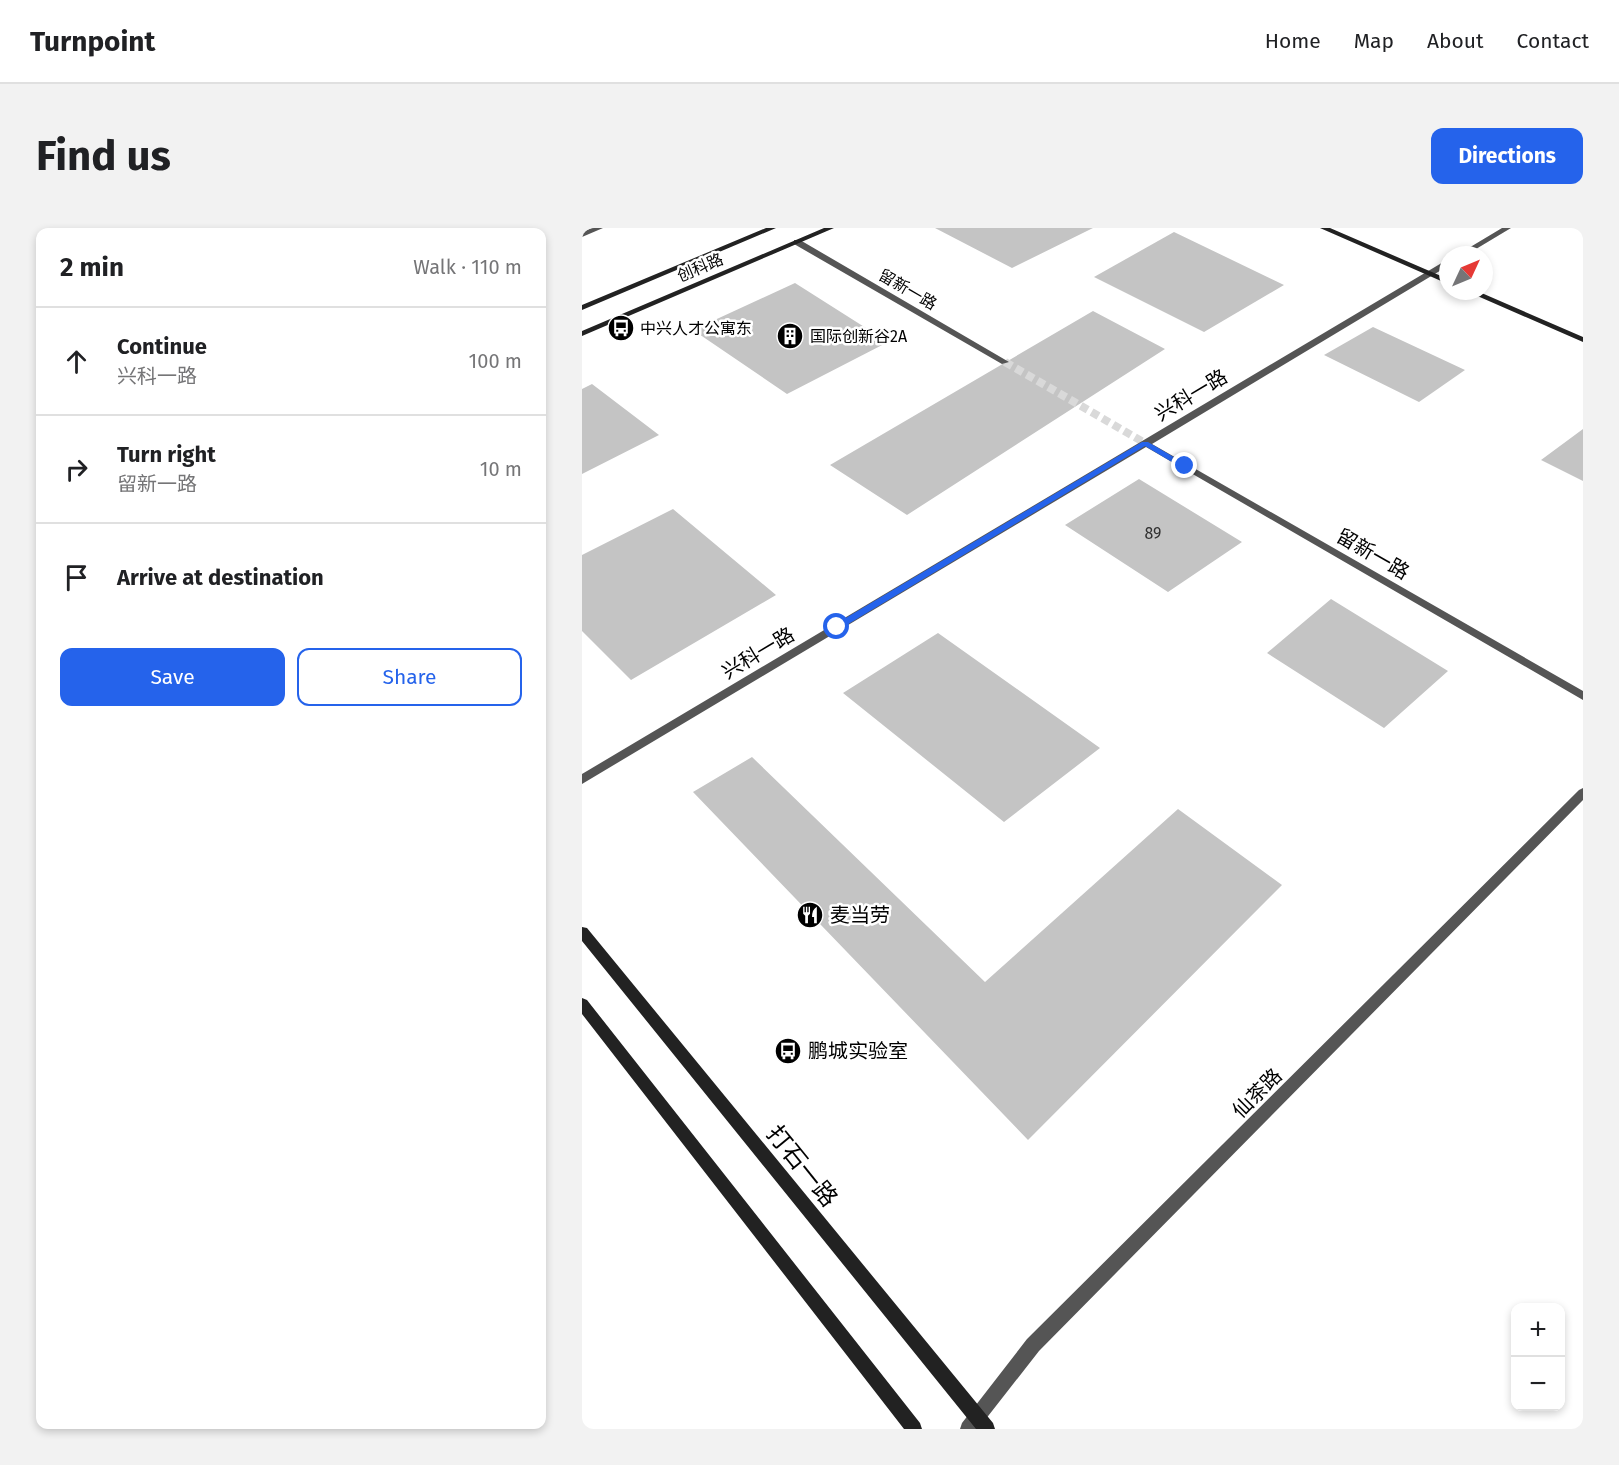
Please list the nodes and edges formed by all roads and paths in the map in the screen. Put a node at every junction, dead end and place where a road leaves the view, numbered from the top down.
1 (599, 228) edge
2 (772, 228) edge
3 (830, 228) edge
4 (1324, 228) edge
5 (1507, 228) edge
6 (582, 235) edge
7 (797, 242) junction
8 (1476, 246) edge
9 (1439, 268) edge
10 (1430, 274) junction
11 (1439, 278) edge
12 (1491, 300) edge
13 (582, 308) edge
14 (582, 334) edge
15 (1583, 340) edge
16 (1005, 362) tunnel mouth
17 (1145, 443) junction
18 (1583, 696) edge
19 (582, 780) edge
20 (1583, 793) edge
21 (582, 932) edge
22 (582, 1004) edge
23 (978, 1425) edge
24 (914, 1429) edge

1 - 6 street
2 - 13 main road, 创科路
3 - 7 main road, 创科路
4 - 10 main road
5 - 8 street
7 - 14 main road, 创科路
7 - 16 street, 留新一路
9 - 10 street, 兴科一路
10 - 11 main road
10 - 17 street, 兴科一路
12 - 15 main road
17 - 18 street, 留新一路
17 - 19 street, 兴科一路
20 - 23 street, 仙茶路
21 - 23 main road, 打石一路
22 - 24 main road

